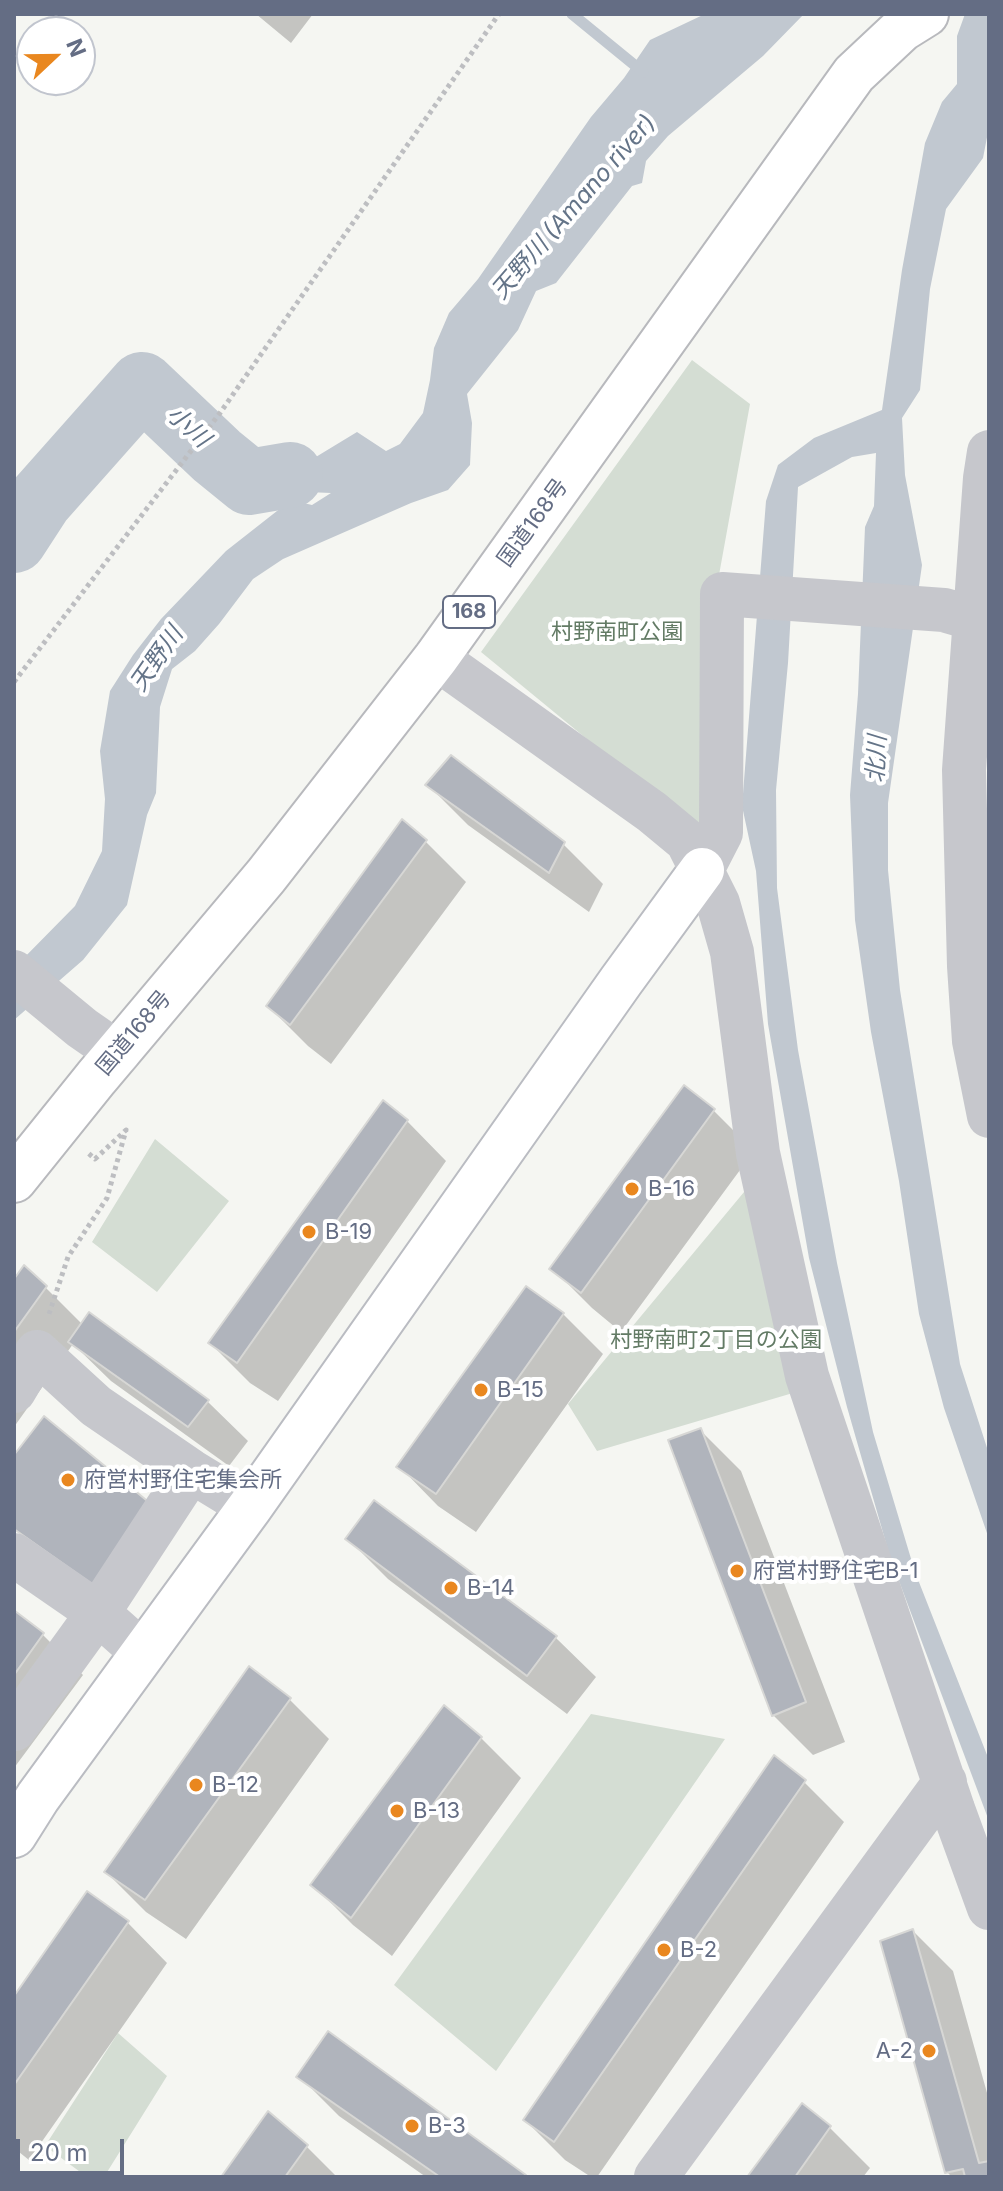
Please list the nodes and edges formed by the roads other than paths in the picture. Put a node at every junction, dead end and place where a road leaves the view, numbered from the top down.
1 (914, 21) edge
2 (988, 468) edge
3 (969, 620) edge
4 (436, 658) junction
5 (702, 870) junction
6 (14, 972) edge
7 (118, 1053) junction
8 (989, 1116) edge
9 (14, 1180) edge
10 (14, 1391) edge
11 (191, 1471) junction
12 (250, 1507) junction
13 (14, 1555) edge
14 (98, 1613) junction
15 (143, 1653) junction
16 (14, 1729) edge
17 (945, 1782) junction
18 (14, 1835) edge
19 (989, 1908) edge
20 (656, 2177) edge

1 - 4 main road, 国道168号 / 168
2 - 3 street
3 - 5 street
3 - 8 street
4 - 5 street
4 - 7 main road, 国道168号 / 168
5 - 12 main road
5 - 17 street
6 - 7 street
7 - 9 main road, 国道168号 / 168
10 - 11 street
11 - 12 street
11 - 14 street
12 - 15 main road
13 - 14 street
14 - 15 street
14 - 16 street
15 - 18 main road
17 - 19 street
17 - 20 street

